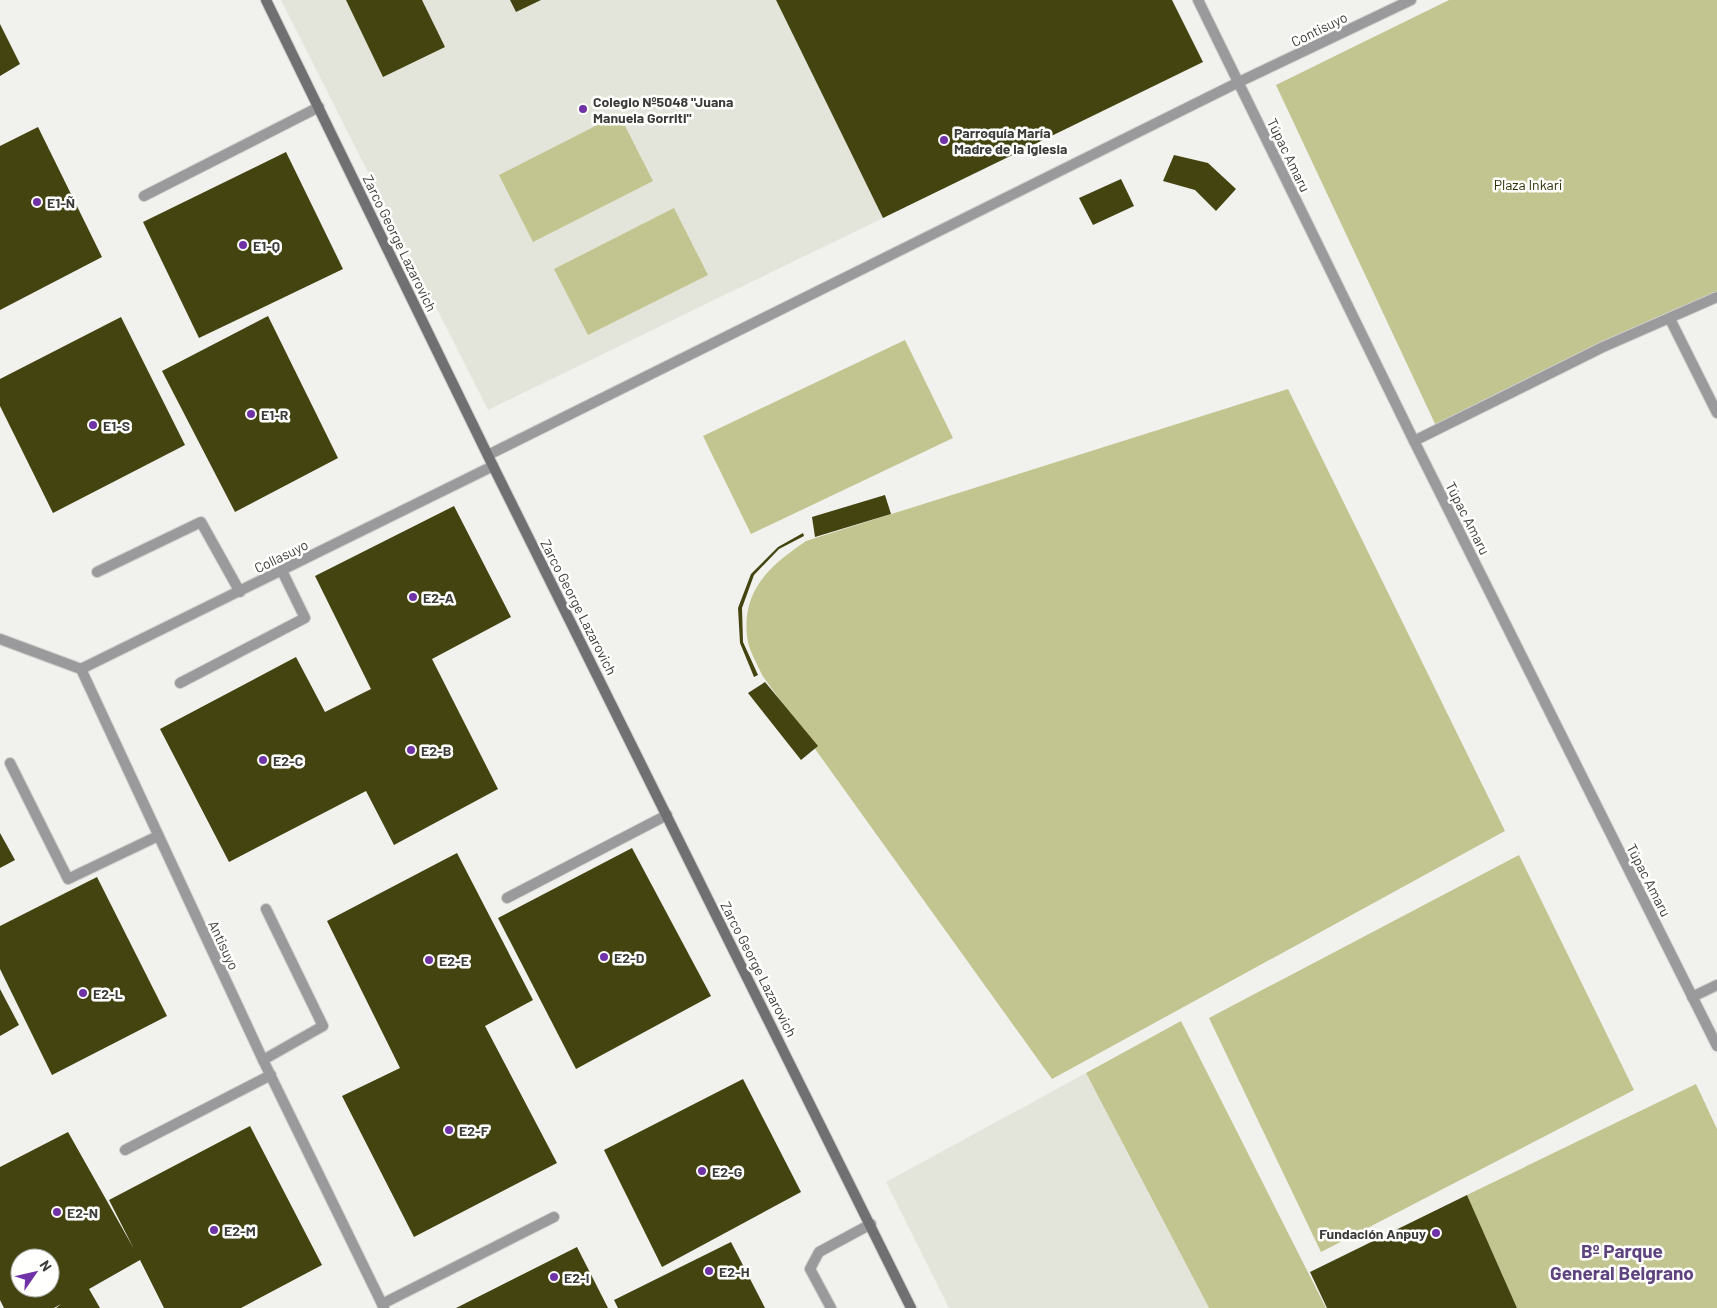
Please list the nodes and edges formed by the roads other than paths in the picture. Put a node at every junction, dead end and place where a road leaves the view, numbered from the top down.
1 (266, 0) edge
2 (1198, 0) edge
3 (1411, 0) edge
4 (1239, 82) junction
5 (319, 107) junction
6 (144, 196) dead end
7 (1717, 297) edge
8 (1670, 319) junction
9 (1717, 413) edge
10 (1414, 441) junction
11 (488, 455) junction
12 (493, 466) junction
13 (282, 571) junction
14 (97, 572) dead end
15 (240, 592) junction
16 (0, 639) edge
17 (82, 669) junction
18 (180, 683) dead end
19 (10, 763) dead end
20 (667, 815) junction
21 (158, 836) junction
22 (507, 898) dead end
23 (266, 909) dead end
24 (1717, 985) edge
25 (1692, 997) junction
26 (1717, 1046) edge
27 (263, 1060) junction
28 (271, 1075) junction
29 (125, 1150) dead end
30 (554, 1217) dead end
31 (871, 1224) junction
32 (383, 1306) edge
33 (832, 1308) edge
34 (911, 1308) edge

1 - 5 street, Zarco George Lazarovich
2 - 4 street, Túpac Amaru
3 - 4 street, Contisuyo
4 - 10 street, Túpac Amaru
4 - 11 street, Contisuyo
5 - 6 street
5 - 11 street, Zarco George Lazarovich
7 - 8 street
8 - 9 street
8 - 10 street
10 - 25 street, Túpac Amaru
11 - 12 street, Zarco George Lazarovich
12 - 13 street, Collasuyo
12 - 20 street, Zarco George Lazarovich
13 - 15 street, Collasuyo
13 - 18 street
14 - 15 street
15 - 17 street, Collasuyo
16 - 17 street
17 - 21 street, Antisuyo
19 - 21 street
20 - 22 street
20 - 31 street, Zarco George Lazarovich
21 - 27 street, Antisuyo
23 - 27 street
24 - 25 street
25 - 26 street, Túpac Amaru
27 - 28 street, Antisuyo
28 - 29 street
28 - 32 street, Antisuyo
30 - 32 street
31 - 33 street
31 - 34 street, Zarco George Lazarovich

